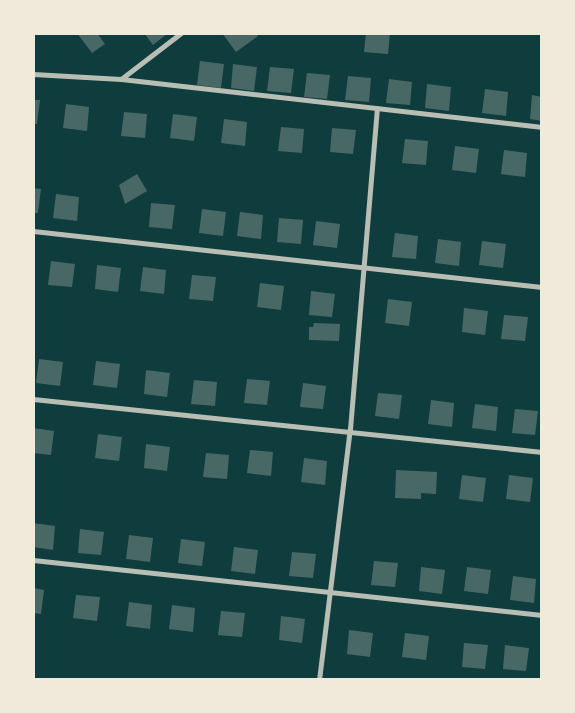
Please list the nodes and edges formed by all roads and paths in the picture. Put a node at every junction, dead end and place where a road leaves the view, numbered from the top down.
1 (181, 33) edge
2 (33, 74) edge
3 (121, 79) junction
4 (377, 108) junction
5 (542, 127) edge
6 (33, 231) edge
7 (365, 266) junction
8 (542, 287) edge
9 (33, 399) edge
10 (350, 429) junction
11 (542, 452) edge
12 (33, 560) edge
13 (330, 592) junction
14 (542, 615) edge
15 (319, 680) edge

1 - 3 street
2 - 3 street
3 - 4 street
4 - 5 street
4 - 7 street
6 - 7 street
7 - 8 street
7 - 10 street
9 - 10 street
10 - 11 street
10 - 13 street
12 - 13 street
13 - 14 street
13 - 15 street

